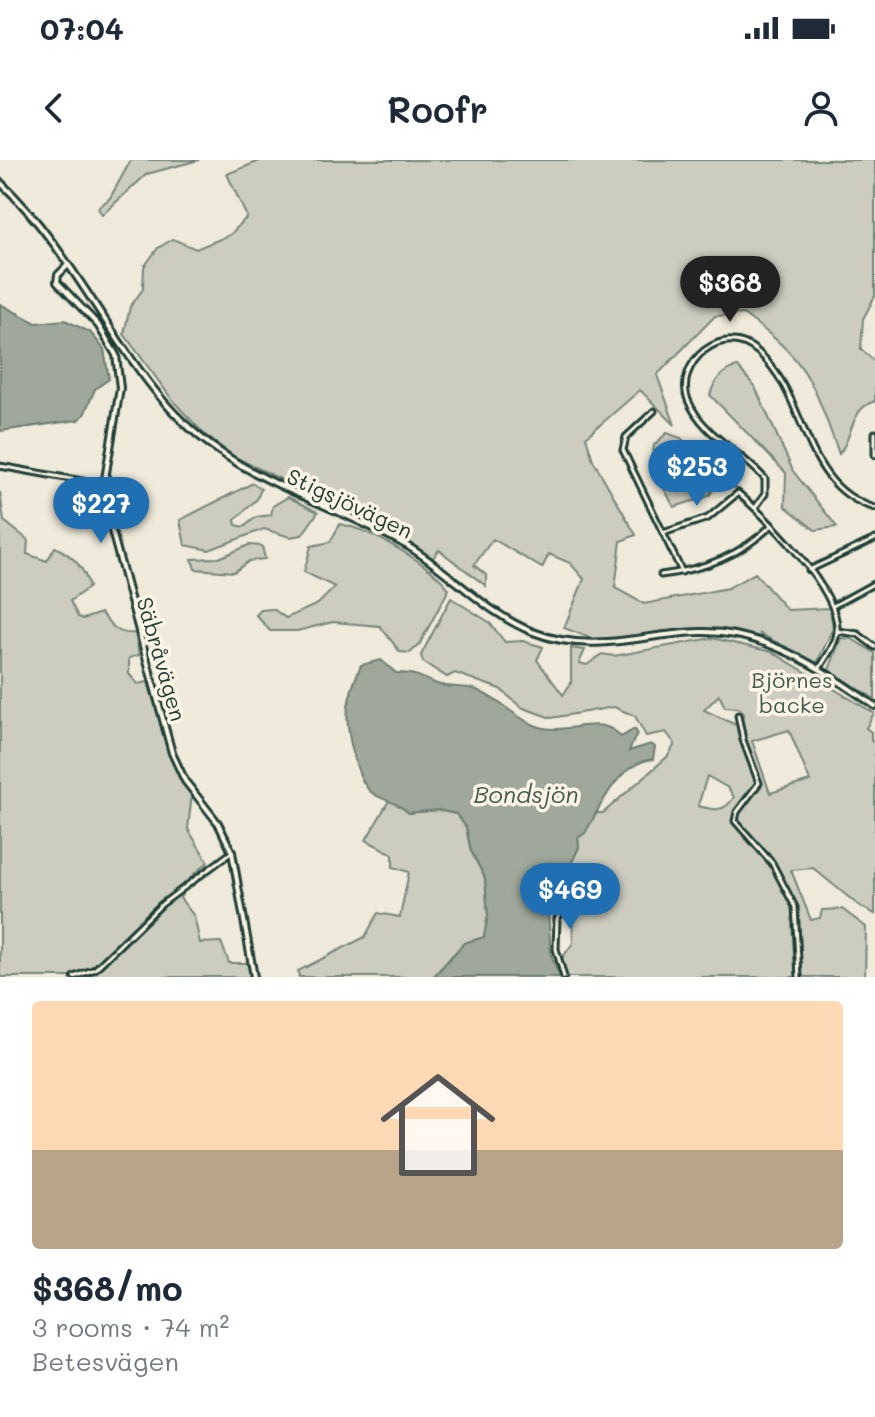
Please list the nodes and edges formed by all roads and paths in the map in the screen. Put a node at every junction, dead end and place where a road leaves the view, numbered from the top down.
1 (0, 182) edge
2 (68, 265) junction
3 (654, 411) dead end
4 (875, 433) edge
5 (875, 455) edge
6 (0, 466) edge
7 (104, 485) junction
8 (755, 508) junction
9 (875, 508) edge
10 (772, 525) junction
11 (663, 533) junction
12 (875, 539) edge
13 (809, 570) junction
14 (682, 572) junction
15 (661, 575) dead end
16 (875, 583) edge
17 (831, 607) junction
18 (837, 631) junction
19 (875, 647) edge
20 (819, 669) junction
21 (875, 706) edge
22 (738, 715) dead end
23 (232, 852) junction
24 (581, 881) dead end
25 (74, 977) edge
26 (254, 977) edge
27 (564, 977) edge
28 (799, 977) edge

1 - 2 main road, Stigsjövägen
2 - 7 main road, Säbråvägen
2 - 20 main road, Stigsjövägen
3 - 11 street
4 - 5 street
6 - 7 street
7 - 23 main road, Säbråvägen
8 - 9 street
8 - 10 street
8 - 11 street
10 - 13 street
10 - 14 street
11 - 14 street
12 - 13 street
13 - 17 street
14 - 15 street
16 - 17 street
17 - 18 street
18 - 19 street
18 - 20 street
20 - 21 main road, Stigsjövägen
22 - 28 street
23 - 25 street
23 - 26 main road, Säbråvägen
24 - 27 street

